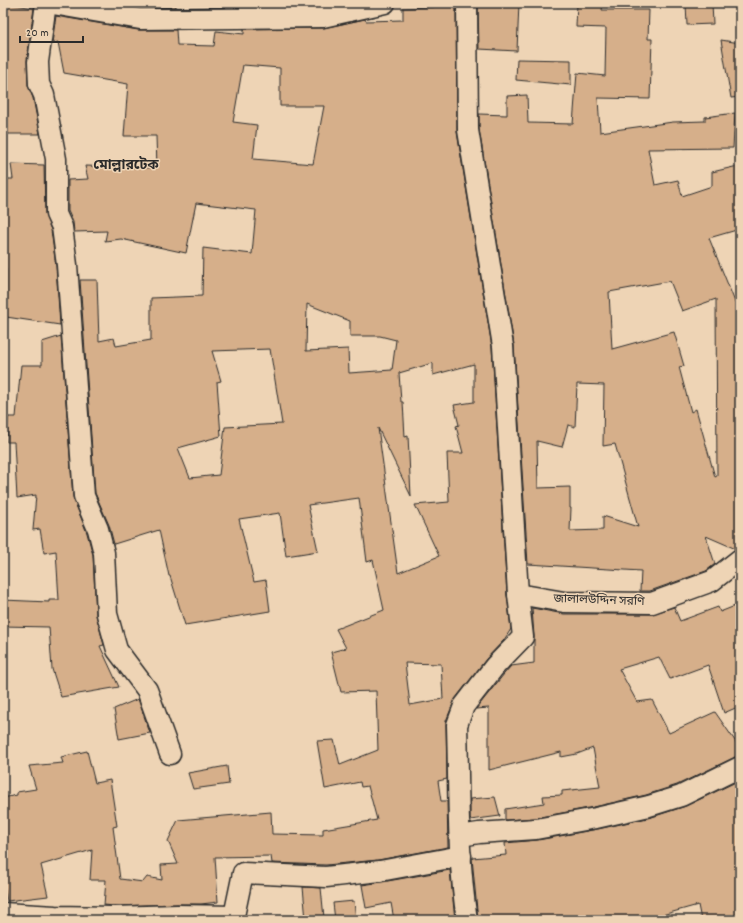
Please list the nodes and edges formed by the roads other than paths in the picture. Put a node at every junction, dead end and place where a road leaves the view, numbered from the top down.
1 (46, 3) edge
2 (385, 3) edge
3 (467, 3) edge
4 (740, 559) edge
5 (518, 594) junction
6 (170, 754) dead end
7 (740, 767) edge
8 (460, 836) junction
9 (461, 856) junction
10 (3, 913) edge
11 (234, 918) edge
12 (466, 920) edge

1 - 2 street
1 - 6 street
3 - 5 street
4 - 5 street, জালালউদ্দিন সরণি
5 - 8 street
7 - 8 street
8 - 9 street
9 - 11 street
9 - 12 street
10 - 11 street

